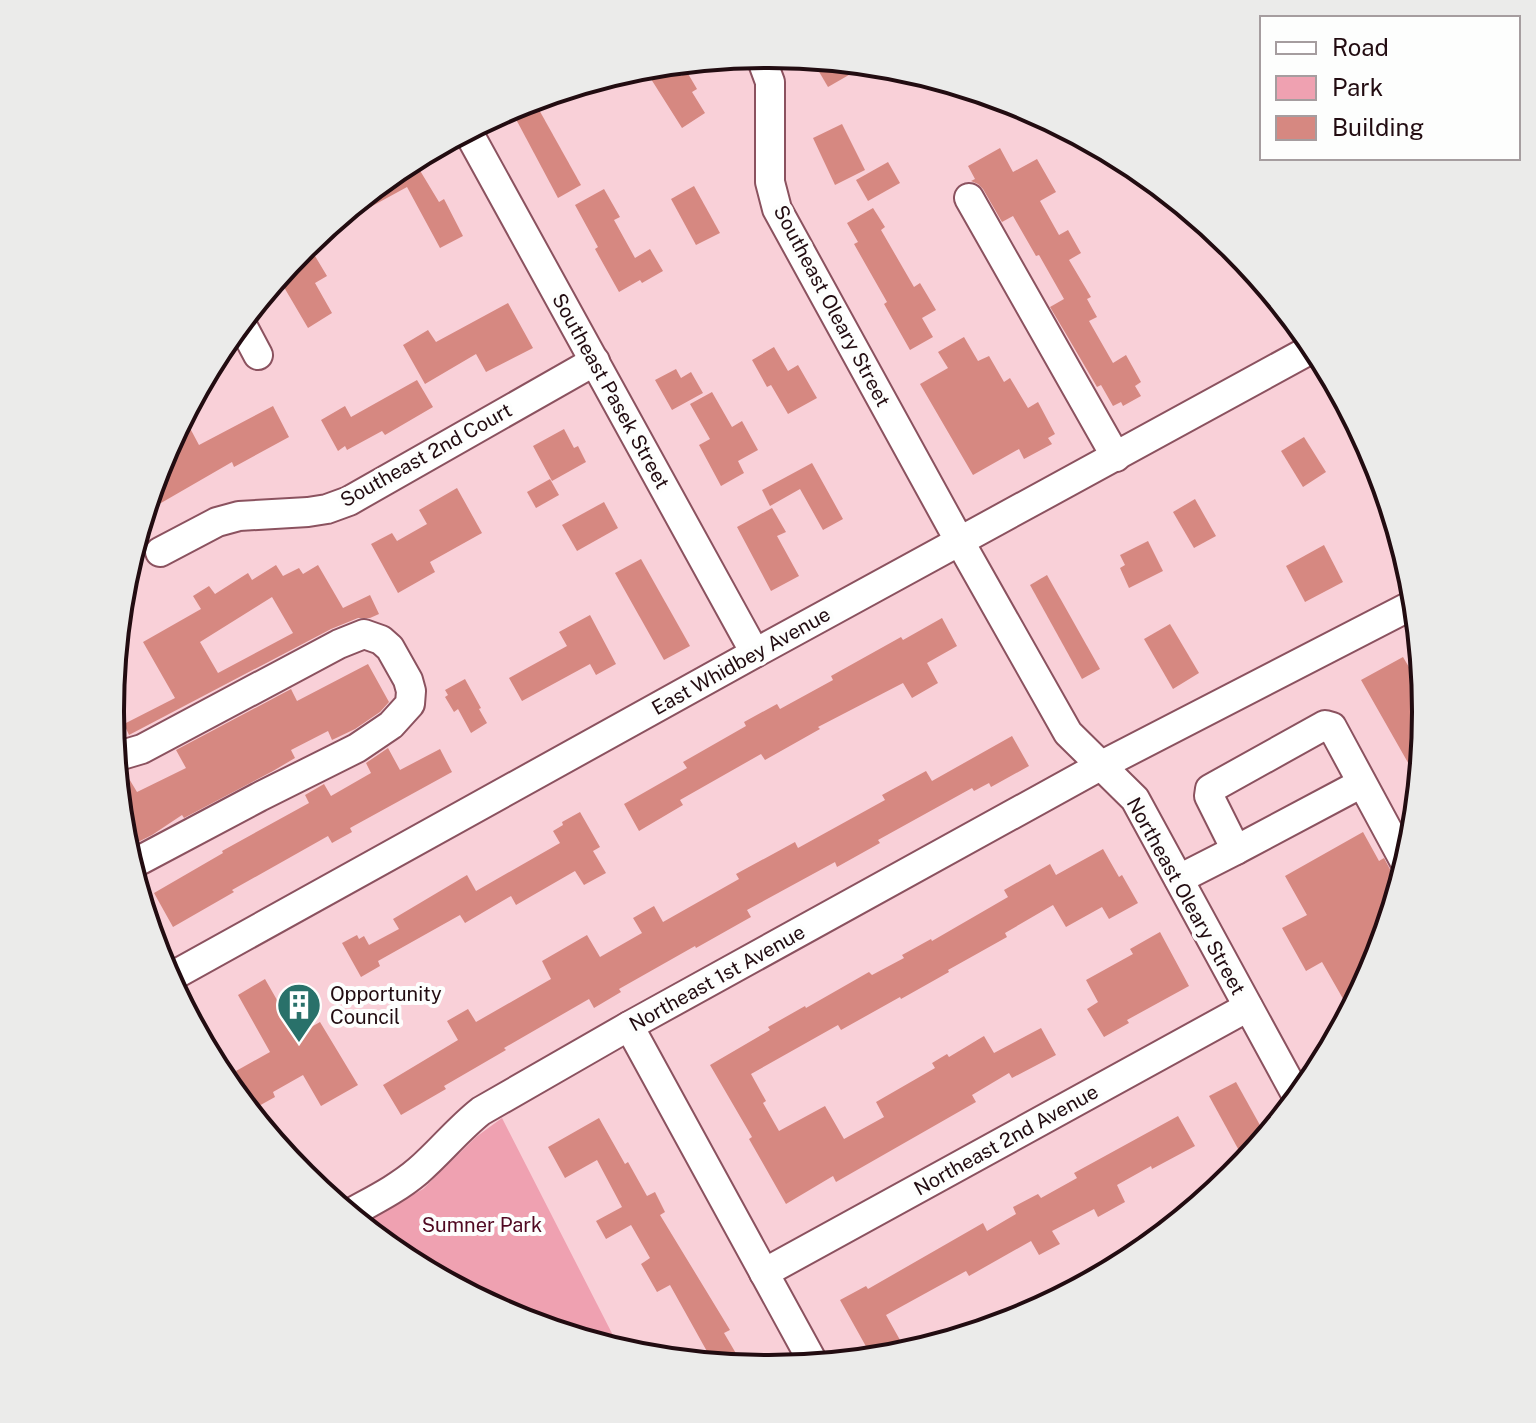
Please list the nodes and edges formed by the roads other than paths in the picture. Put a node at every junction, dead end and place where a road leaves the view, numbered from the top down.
1 (765, 68) edge
2 (472, 140) edge
3 (969, 198) dead end
4 (247, 334) edge
5 (1303, 354) edge
6 (258, 355) dead end
7 (595, 361) junction
8 (1116, 457) junction
9 (960, 542) junction
10 (160, 552) dead end
11 (1403, 610) edge
12 (755, 653) junction
13 (126, 754) edge
14 (1102, 765) junction
15 (1362, 783) junction
16 (1397, 847) edge
17 (1236, 850) junction
18 (142, 859) edge
19 (1179, 879) junction
20 (180, 972) edge
21 (1248, 1007) junction
22 (629, 1026) junction
23 (1291, 1086) edge
24 (359, 1208) edge
25 (764, 1273) junction
26 (809, 1354) edge

1 - 9 street, Southeast Oleary Street
2 - 7 street, Southeast Pasek Street
3 - 8 street
4 - 6 street
5 - 8 street, East Whidbey Avenue
7 - 10 street, Southeast 2nd Court
7 - 12 street, Southeast Pasek Street
8 - 9 street, East Whidbey Avenue
9 - 12 street, East Whidbey Avenue
9 - 14 street, Northeast Oleary Street
11 - 14 street, Northeast 1st Avenue
12 - 20 street, East Whidbey Avenue
13 - 18 street
14 - 19 street, Northeast Oleary Street
14 - 22 street, Northeast 1st Avenue
15 - 16 street
15 - 17 street
15 - 17 street
17 - 19 street
19 - 21 street, Northeast Oleary Street
21 - 23 street, Northeast Oleary Street
21 - 25 street, Northeast 2nd Avenue
22 - 24 street, Northeast 1st Avenue
22 - 25 street
25 - 26 street

